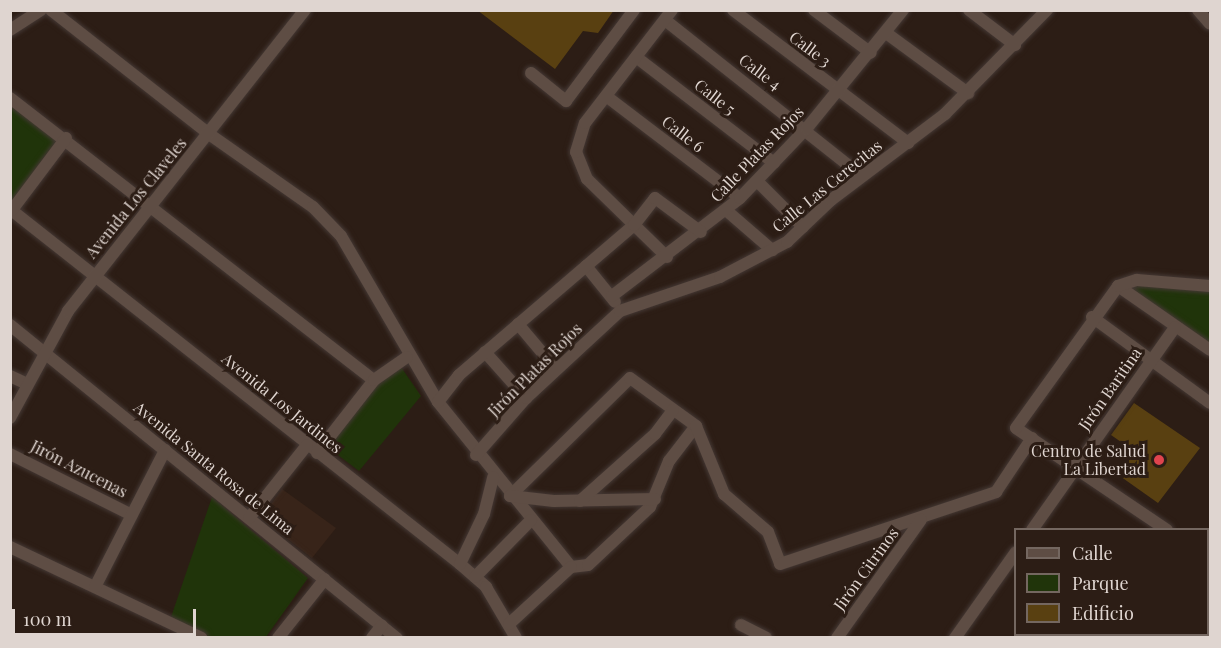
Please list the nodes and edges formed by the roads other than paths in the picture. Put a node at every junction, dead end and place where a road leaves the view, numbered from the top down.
1 (41, 10) edge
2 (51, 10) edge
3 (305, 10) edge
4 (634, 10) edge
5 (733, 10) edge
6 (814, 10) edge
7 (969, 10) edge
8 (1047, 10) edge
9 (1198, 10) edge
10 (898, 12) edge
11 (668, 15) edge
12 (1210, 24) edge
13 (10, 30) edge
14 (886, 33) junction
15 (1014, 45) junction
16 (871, 53) junction
17 (636, 57) junction
18 (531, 73) dead end
19 (839, 91) junction
20 (968, 93) junction
21 (606, 96) junction
22 (10, 98) edge
23 (807, 128) junction
24 (209, 135) junction
25 (66, 138) junction
26 (908, 142) junction
27 (774, 164) junction
28 (862, 176) junction
29 (757, 181) junction
30 (740, 198) junction
31 (152, 203) junction
32 (11, 209) edge
33 (727, 210) junction
34 (634, 225) junction
35 (803, 227) junction
36 (700, 232) junction
37 (772, 250) junction
38 (667, 257) junction
39 (586, 267) junction
40 (96, 275) junction
41 (1118, 286) junction
42 (1210, 286) edge
43 (612, 296) junction
44 (620, 311) junction
45 (1092, 317) junction
46 (518, 324) junction
47 (10, 325) edge
48 (1175, 327) junction
49 (44, 350) junction
50 (1210, 350) edge
51 (485, 352) junction
52 (407, 357) junction
53 (1150, 359) junction
54 (556, 369) junction
55 (10, 376) edge
56 (374, 380) junction
57 (27, 384) junction
58 (526, 398) junction
59 (438, 402) junction
60 (1210, 403) edge
61 (673, 410) junction
62 (10, 418) edge
63 (696, 426) junction
64 (1032, 438) junction
65 (307, 445) junction
66 (165, 450) junction
67 (317, 453) junction
68 (10, 454) edge
69 (476, 455) junction
70 (1077, 465) junction
71 (493, 477) junction
72 (510, 496) junction
73 (655, 499) junction
74 (580, 501) junction
75 (132, 514) junction
76 (249, 518) junction
77 (531, 520) junction
78 (921, 520) junction
79 (1033, 528) edge
80 (1164, 528) edge
81 (10, 547) edge
82 (1014, 555) edge
83 (460, 564) junction
84 (571, 567) junction
85 (475, 577) junction
86 (325, 579) junction
87 (95, 587) junction
88 (509, 624) junction
89 (382, 625) junction
90 (741, 625) dead end
91 (202, 638) edge
92 (278, 638) edge
93 (372, 638) edge
94 (397, 638) edge
95 (516, 638) edge
96 (766, 638) edge
97 (837, 638) edge
98 (955, 638) edge

1 - 13 street
2 - 24 street
3 - 24 street, Avenida Los Claveles
4 - 18 street
5 - 19 street, Calle 3
6 - 16 street
7 - 15 street
8 - 15 street, Calle Las Cerecitas
9 - 12 street
10 - 14 street, Calle Platas Rojos
11 - 17 street
11 - 23 street, Calle 4
14 - 16 street, Calle Platas Rojos
14 - 20 street
15 - 20 street, Calle Las Cerecitas
16 - 19 street, Calle Platas Rojos
17 - 21 street
17 - 27 street, Calle 5
19 - 23 street, Calle Platas Rojos
19 - 26 street, Calle 3
20 - 26 street, Calle Las Cerecitas
21 - 30 street, Calle 6
21 - 34 street
22 - 25 street
23 - 27 street, Calle Platas Rojos
23 - 28 street, Calle 4
24 - 31 street, Avenida Los Claveles
24 - 52 street
25 - 31 street
25 - 32 street
26 - 28 street, Calle Las Cerecitas
27 - 29 street, Calle Platas Rojos
28 - 35 street, Calle Las Cerecitas
29 - 30 street, Calle Platas Rojos
29 - 35 street
30 - 33 street, Calle Platas Rojos
31 - 40 street, Avenida Los Claveles
31 - 56 street
32 - 40 street, Avenida Los Jardines
33 - 36 street, Calle Platas Rojos
33 - 37 street
34 - 36 street
34 - 38 street
34 - 39 street
35 - 37 street, Calle Las Cerecitas
36 - 38 street, Calle Platas Rojos
37 - 44 street, Calle Las Cerecitas
38 - 43 street, Calle Platas Rojos
39 - 43 street
39 - 46 street
40 - 49 street, Avenida Los Claveles
40 - 65 street, Avenida Los Jardines
41 - 42 street
41 - 45 street
41 - 48 street
43 - 44 street
44 - 54 street, Jirón Platas Rojos
45 - 53 street
45 - 64 street
46 - 51 street
46 - 54 street
47 - 49 street, Avenida Santa Rosa de Lima
48 - 50 street
48 - 53 street, Jirón Baritina
49 - 57 street, Avenida Los Claveles
49 - 66 street, Avenida Santa Rosa de Lima
51 - 58 street
51 - 59 street
52 - 56 street
52 - 59 street
53 - 60 street
53 - 70 street, Jirón Baritina
54 - 58 street, Jirón Platas Rojos
55 - 57 street
56 - 67 street
57 - 62 street, Avenida Los Claveles
58 - 69 street, Jirón Platas Rojos
59 - 69 street
61 - 63 street
61 - 72 street
61 - 74 street
63 - 73 street
63 - 78 street
64 - 70 street
64 - 78 street
65 - 67 street, Avenida Los Jardines
65 - 76 street
66 - 75 street
66 - 76 street, Avenida Santa Rosa de Lima
67 - 83 street, Avenida Los Jardines
68 - 75 street, Jirón Azucenas
69 - 71 street
70 - 79 street, Jirón Baritina
70 - 80 street
71 - 72 street
71 - 83 street
72 - 74 street
72 - 77 street
73 - 74 street
73 - 84 street
75 - 87 street
76 - 86 street, Avenida Santa Rosa de Lima
77 - 84 street
77 - 85 street
78 - 97 street, Jirón Citrinos
81 - 87 street
82 - 98 street
83 - 85 street, Avenida Los Jardines
84 - 88 street
85 - 88 street, Avenida Los Jardines
86 - 89 street, Avenida Santa Rosa de Lima
86 - 92 street
87 - 91 street
88 - 95 street, Avenida Los Jardines
89 - 93 street
89 - 94 street, Avenida Santa Rosa de Lima
90 - 96 street

